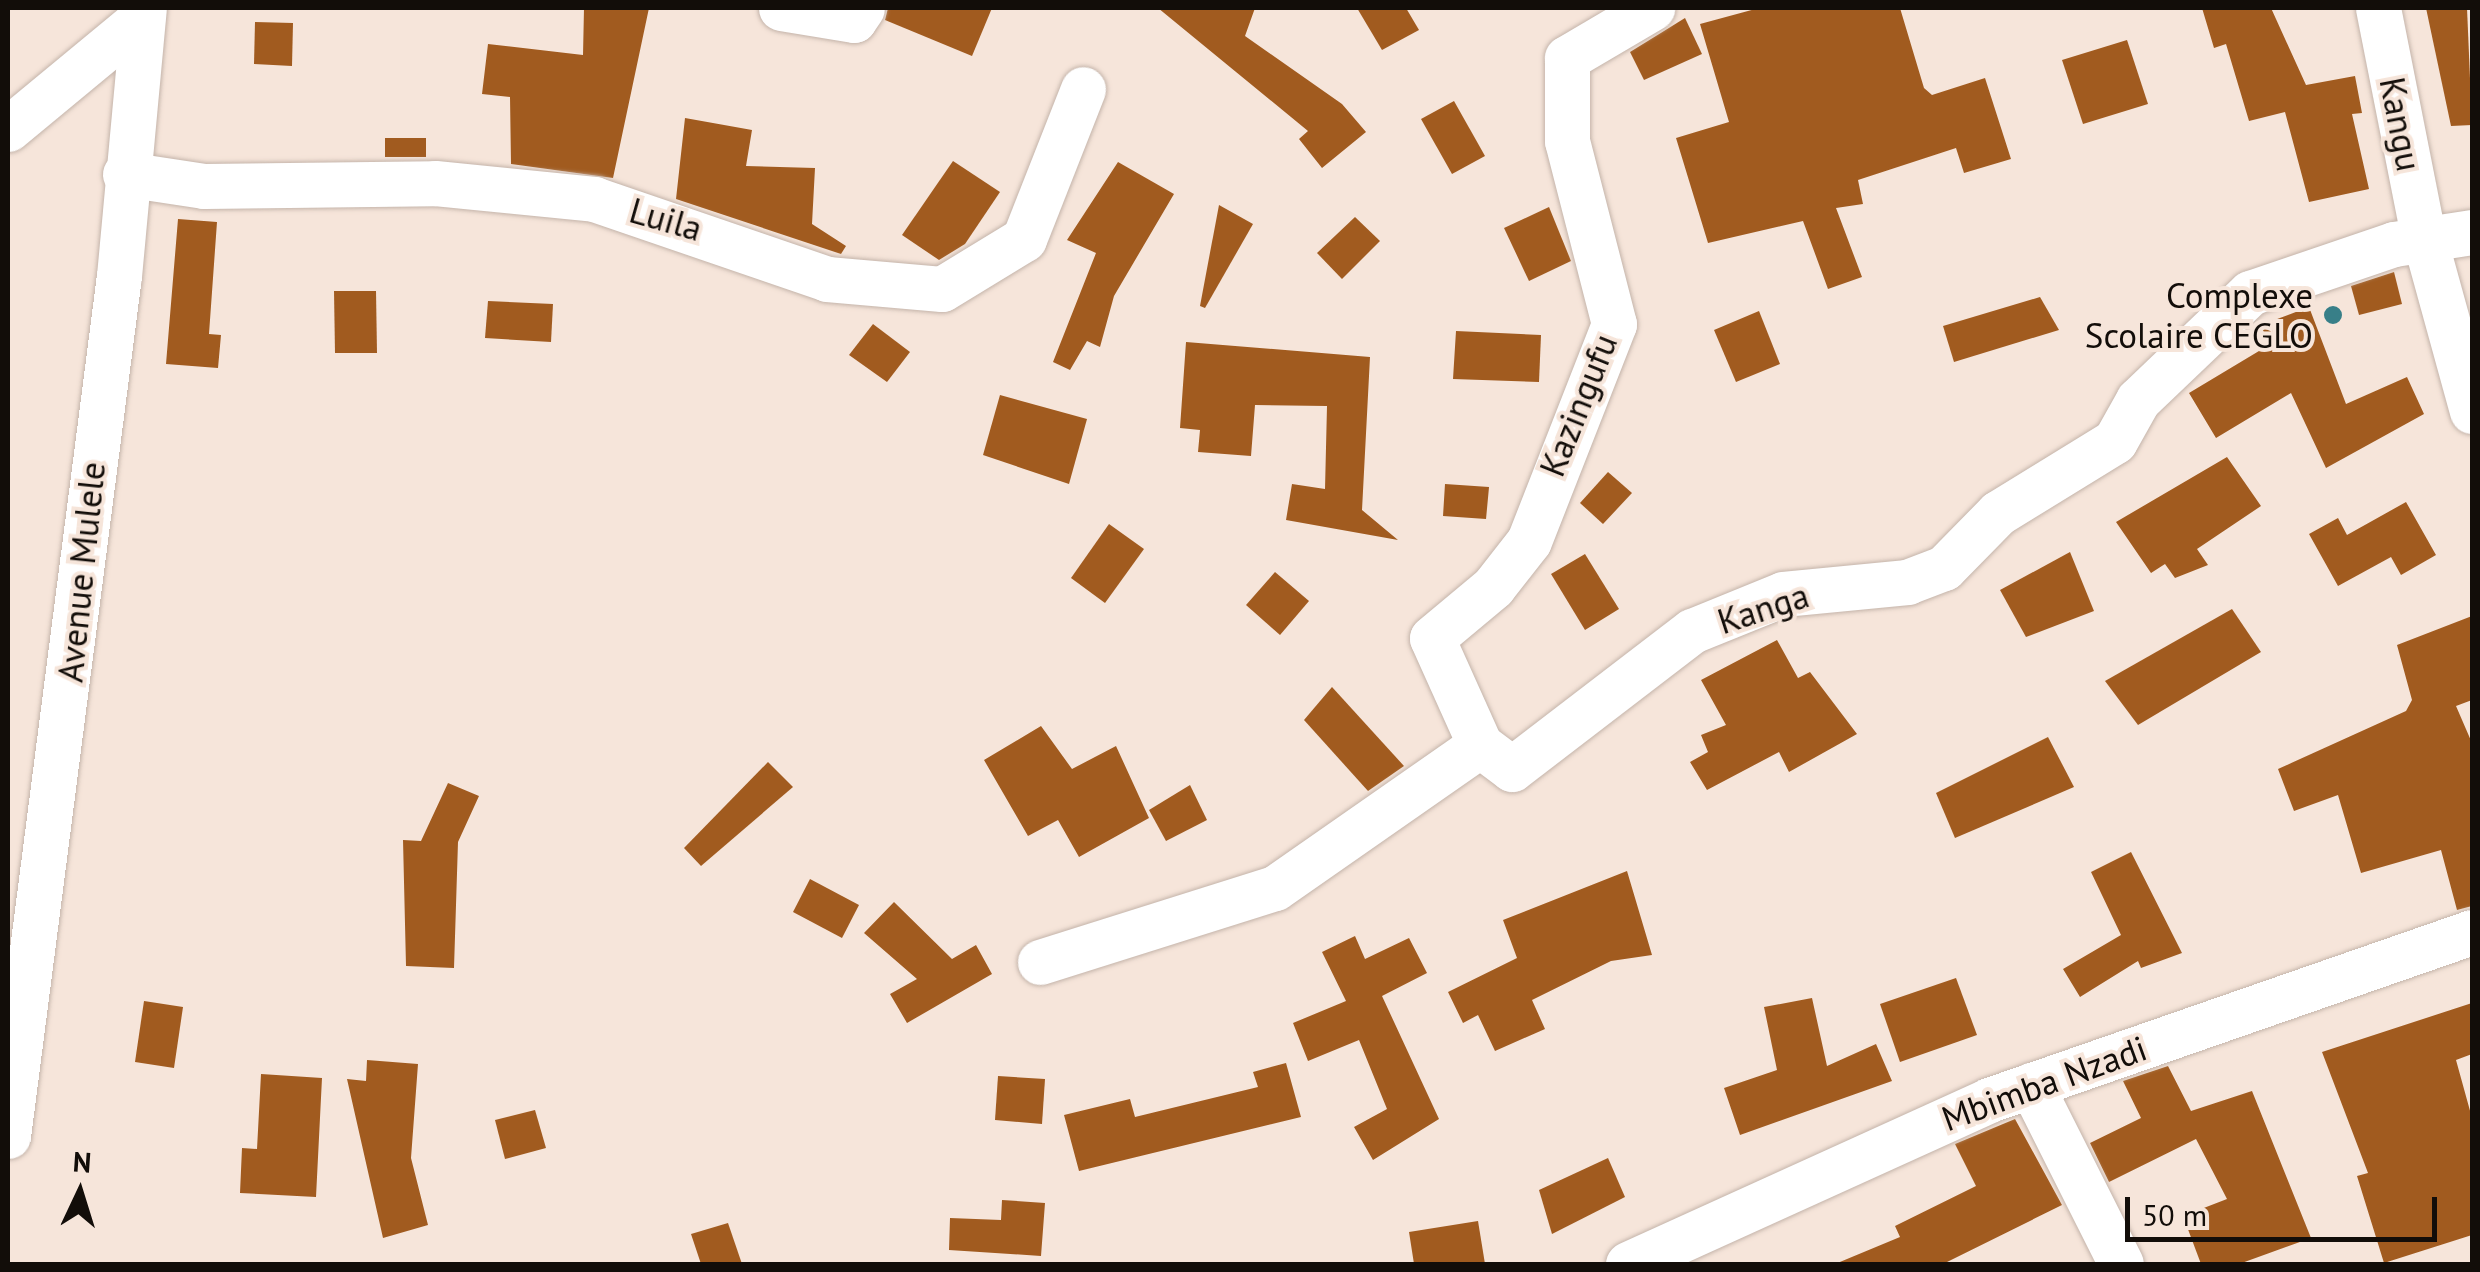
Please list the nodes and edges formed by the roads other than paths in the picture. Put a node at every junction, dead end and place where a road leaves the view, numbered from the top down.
1 (781, 8) edge
2 (1652, 8) edge
3 (2378, 8) edge
4 (143, 13) edge
5 (858, 14) edge
6 (1083, 89) dead end
7 (8, 129) edge
8 (125, 174) junction
9 (2472, 232) edge
10 (2425, 240) junction
11 (2472, 411) edge
12 (1480, 745) junction
13 (2472, 932) edge
14 (1040, 962) dead end
15 (2031, 1085) junction
16 (8, 1136) edge
17 (1628, 1264) edge
18 (2122, 1264) edge

1 - 5 street
2 - 12 street, Kazingufu
3 - 10 street, Kangu
4 - 7 street
4 - 8 street, Avenue Mulele
6 - 8 street, Luila
8 - 16 street, Avenue Mulele
9 - 10 street, Kanga
10 - 11 street, Kangu
10 - 12 street, Kanga
12 - 14 street
13 - 15 street, Mbimba Nzadi
15 - 17 street, Mbimba Nzadi
15 - 18 street

